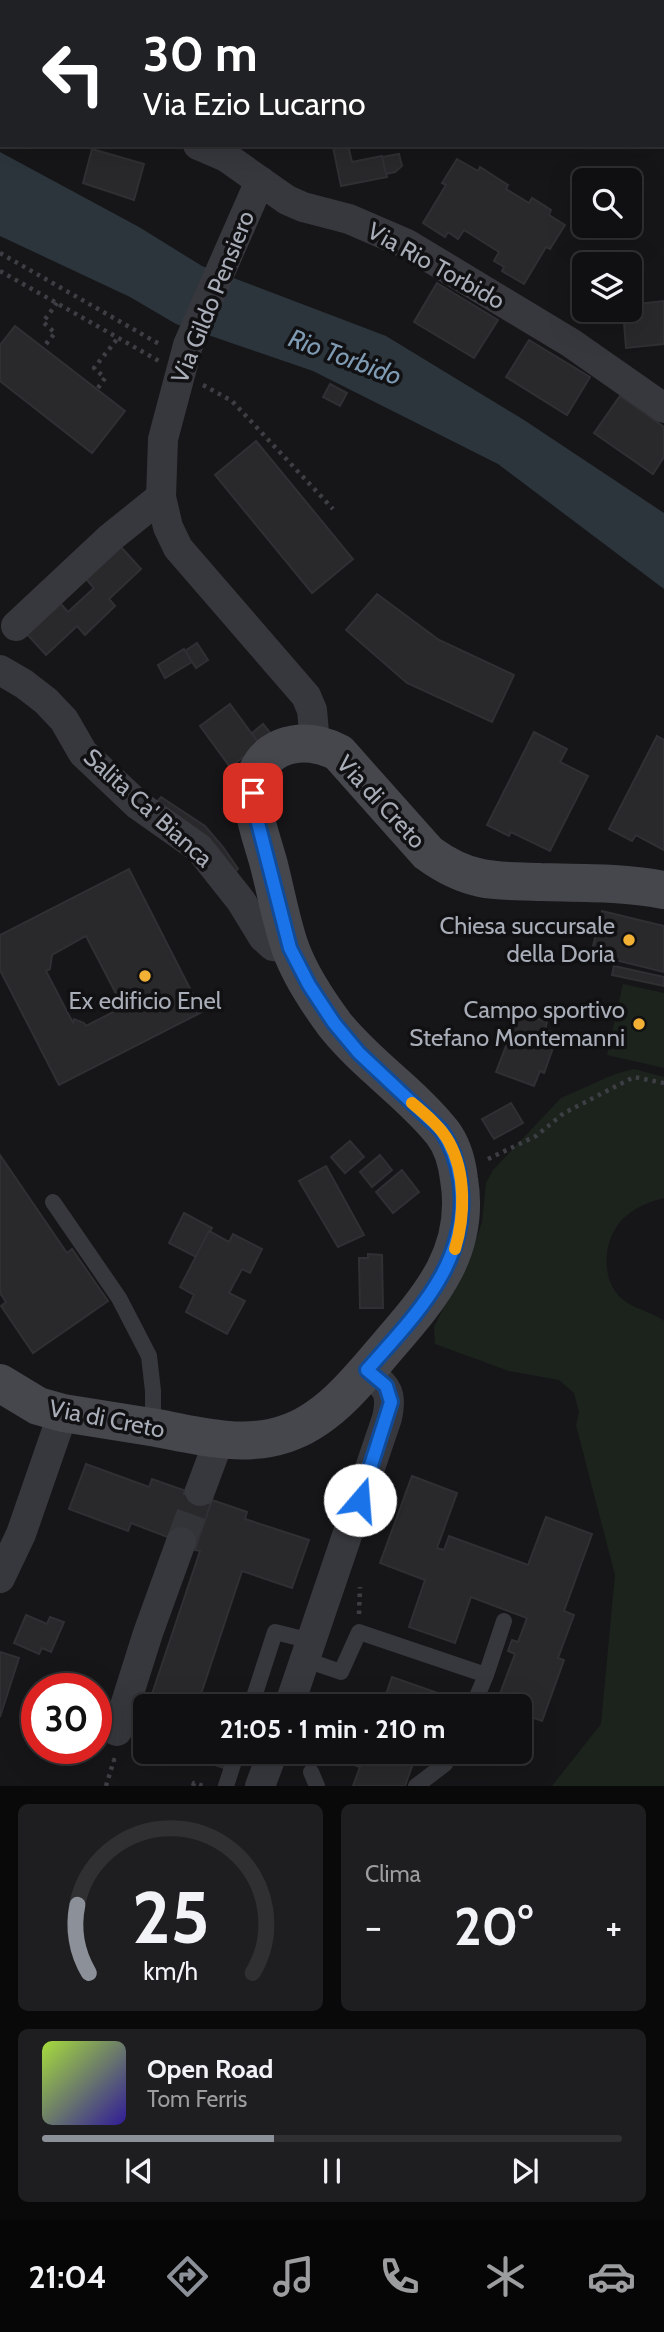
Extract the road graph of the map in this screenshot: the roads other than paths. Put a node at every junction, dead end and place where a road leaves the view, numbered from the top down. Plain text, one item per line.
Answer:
1 (203, 147) edge
2 (260, 181) junction
3 (664, 408) edge
4 (161, 497) junction
5 (16, 626) dead end
6 (0, 670) edge
7 (315, 743) junction
8 (664, 890) edge
9 (290, 948) junction
10 (53, 1202) dead end
11 (367, 1370) junction
12 (0, 1383) edge
13 (62, 1413) junction
14 (153, 1428) junction
15 (219, 1440) junction
16 (200, 1491) tunnel mouth
17 (181, 1542) tunnel mouth
18 (0, 1578) edge
19 (504, 1621) dead end
20 (309, 1651) junction
21 (486, 1675) junction
22 (255, 1694) edge
23 (293, 1694) edge
24 (478, 1694) edge
25 (117, 1731) dead end
26 (233, 1764) edge
27 (268, 1764) edge
28 (445, 1764) edge
29 (226, 1786) edge
30 (260, 1786) edge
31 (416, 1786) edge

1 - 2 street, Via Rio Torbido
2 - 3 street, Via Rio Torbido
2 - 4 street, Via Gildo Pensiero
4 - 5 street
4 - 7 street, Via Gildo Pensiero
6 - 9 street, Salita Ca' Bianca
7 - 8 main road, Via di Creto
7 - 9 main road, Via di Creto
9 - 11 main road, Via di Creto
10 - 14 lane
11 - 15 main road, Via di Creto
11 - 20 street
12 - 13 main road, Via di Creto
13 - 14 main road, Via di Creto
13 - 18 street
14 - 15 main road, Via di Creto
15 - 16 street
17 - 25 street
19 - 21 lane
20 - 21 lane
20 - 22 lane
20 - 23 street
21 - 24 lane
26 - 29 lane
27 - 30 street
28 - 31 lane

